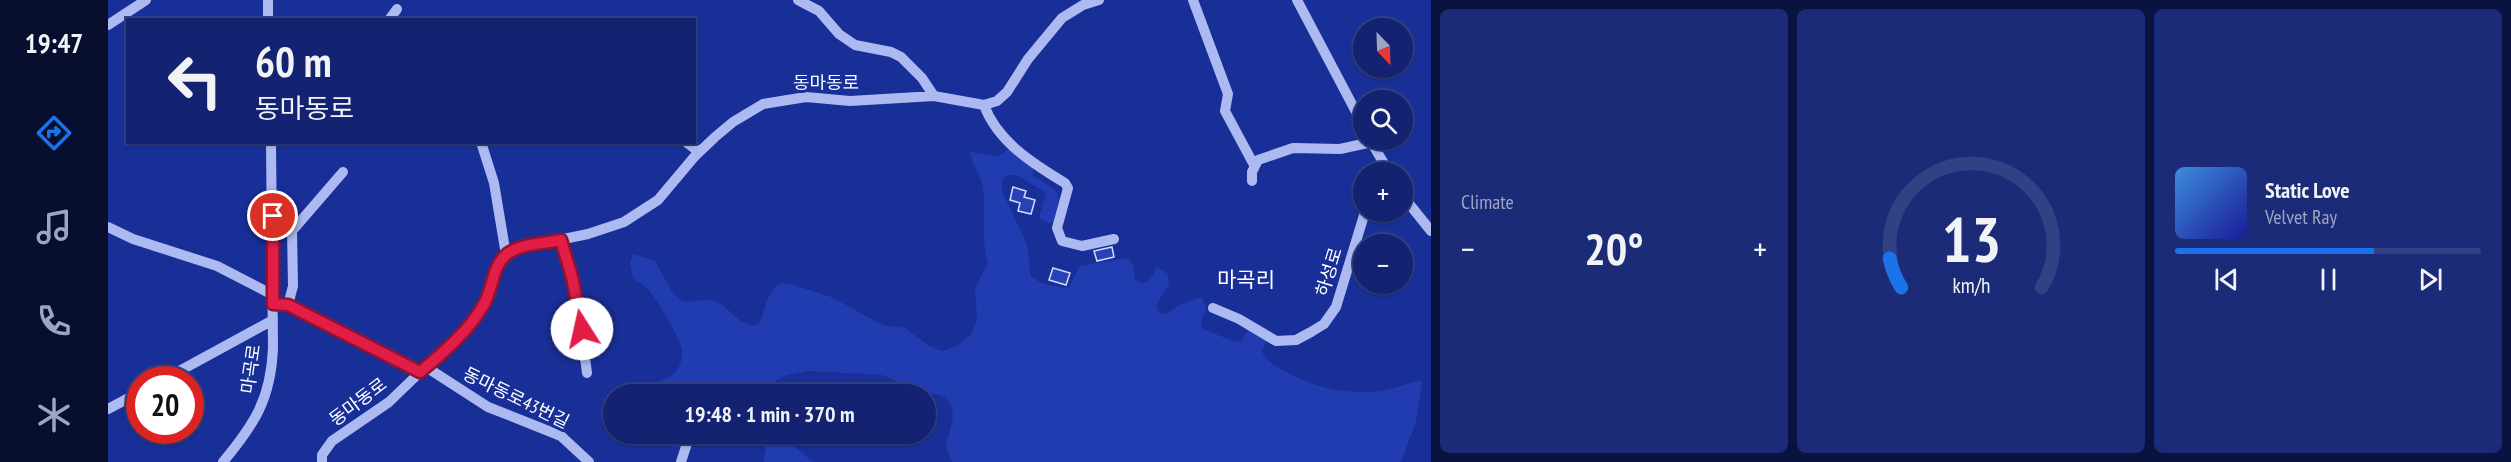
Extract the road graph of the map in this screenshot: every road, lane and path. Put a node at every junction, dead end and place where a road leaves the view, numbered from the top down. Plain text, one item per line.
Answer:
1 (146, 0) edge
2 (268, 0) edge
3 (798, 0) edge
4 (1099, 0) edge
5 (1193, 0) edge
6 (1298, 0) edge
7 (398, 9) dead end
8 (268, 18) edge
9 (391, 18) edge
10 (108, 26) edge
11 (934, 96) junction
12 (984, 105) junction
13 (1353, 106) edge
14 (271, 144) edge
15 (482, 144) edge
16 (689, 144) edge
17 (1353, 146) edge
18 (699, 152) junction
19 (1254, 165) junction
20 (343, 172) dead end
21 (1252, 181) dead end
22 (1413, 209) edge
23 (1362, 222) edge
24 (108, 227) edge
25 (1431, 231) edge
26 (1114, 239) dead end
27 (561, 240) junction
28 (506, 255) junction
29 (273, 299) junction
30 (288, 305) junction
31 (1213, 308) dead end
32 (273, 320) junction
33 (189, 366) edge
34 (423, 369) junction
35 (587, 373) dead end
36 (126, 399) edge
37 (108, 409) edge
38 (687, 444) edge
39 (223, 462) edge
40 (322, 462) edge
41 (589, 462) edge
42 (681, 462) edge

1 - 10 street
2 - 8 street
3 - 11 street
4 - 12 street
5 - 19 street
6 - 13 street
7 - 9 street
11 - 12 street, 동마동로
11 - 18 street, 동마동로
12 - 26 street
14 - 29 street, 마곡로
15 - 28 street
16 - 18 street
17 - 19 street
18 - 27 street, 동마동로
19 - 21 street
20 - 30 street
22 - 25 street
23 - 31 street, 하성로
24 - 29 street
27 - 28 street, 동마동로
27 - 35 street
28 - 34 street, 동마동로
29 - 30 street
29 - 32 street, 마곡로
30 - 34 street, 동마동로
32 - 33 street
32 - 39 street, 마곡로
34 - 40 street, 동마동로
34 - 41 street, 동마동로43번길
36 - 37 street
38 - 42 street

